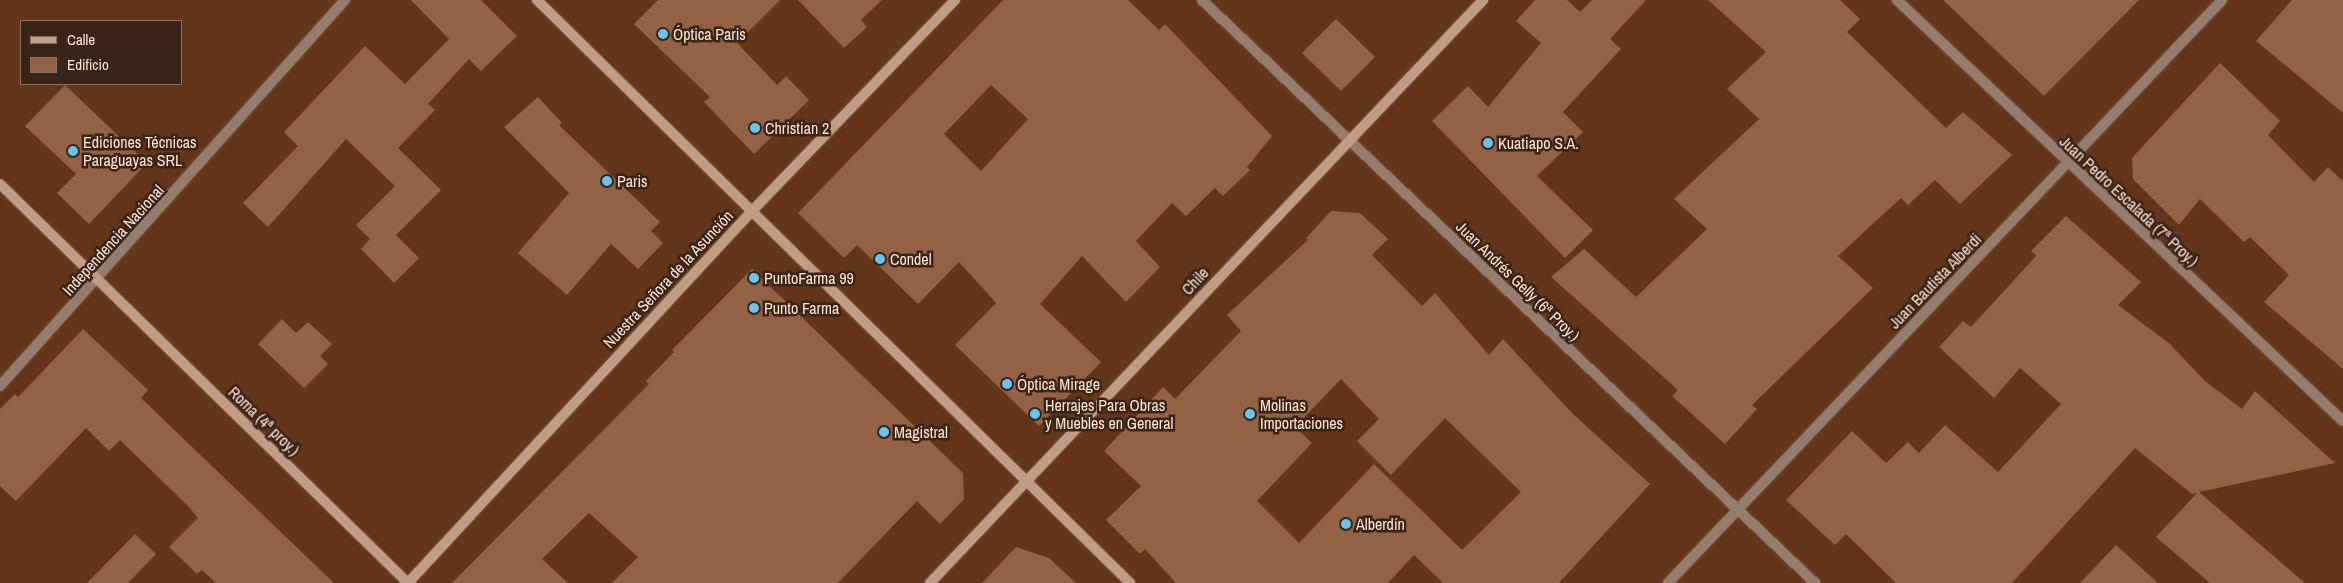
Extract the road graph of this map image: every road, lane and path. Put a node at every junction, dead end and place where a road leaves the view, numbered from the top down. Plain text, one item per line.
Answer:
1 (345, 0) edge
2 (538, 0) edge
3 (955, 0) edge
4 (1202, 0) edge
5 (1483, 0) edge
6 (1897, 0) edge
7 (2222, 0) edge
8 (1349, 141) junction
9 (2067, 164) junction
10 (0, 184) edge
11 (752, 211) junction
12 (98, 280) junction
13 (0, 386) edge
14 (2343, 421) edge
15 (1026, 482) junction
16 (1737, 510) junction
17 (408, 583) edge
18 (930, 583) edge
19 (1130, 583) edge
20 (1668, 583) edge
21 (1815, 583) edge

1 - 12 street, Independencia Nacional
2 - 11 street
3 - 11 street, Nuestra Señora de la Asunción
4 - 8 street, Juan Andrés Gelly (6ª Proy.)
5 - 8 street, Chile
6 - 9 street, Juan Pedro Escalada (7ª Proy.)
7 - 9 street, Juan Bautista Alberdi
8 - 15 street, Chile
8 - 16 street, Juan Andrés Gelly (6ª Proy.)
9 - 14 street, Juan Pedro Escalada (7ª Proy.)
9 - 16 street, Juan Bautista Alberdi
10 - 12 street, Roma (4ª proy.)
11 - 15 street
11 - 17 street, Nuestra Señora de la Asunción
12 - 13 street, Independencia Nacional
12 - 17 street, Roma (4ª proy.)
15 - 18 street, Chile
15 - 19 street
16 - 20 street, Juan Bautista Alberdi
16 - 21 street, Juan Andrés Gelly (6ª Proy.)

